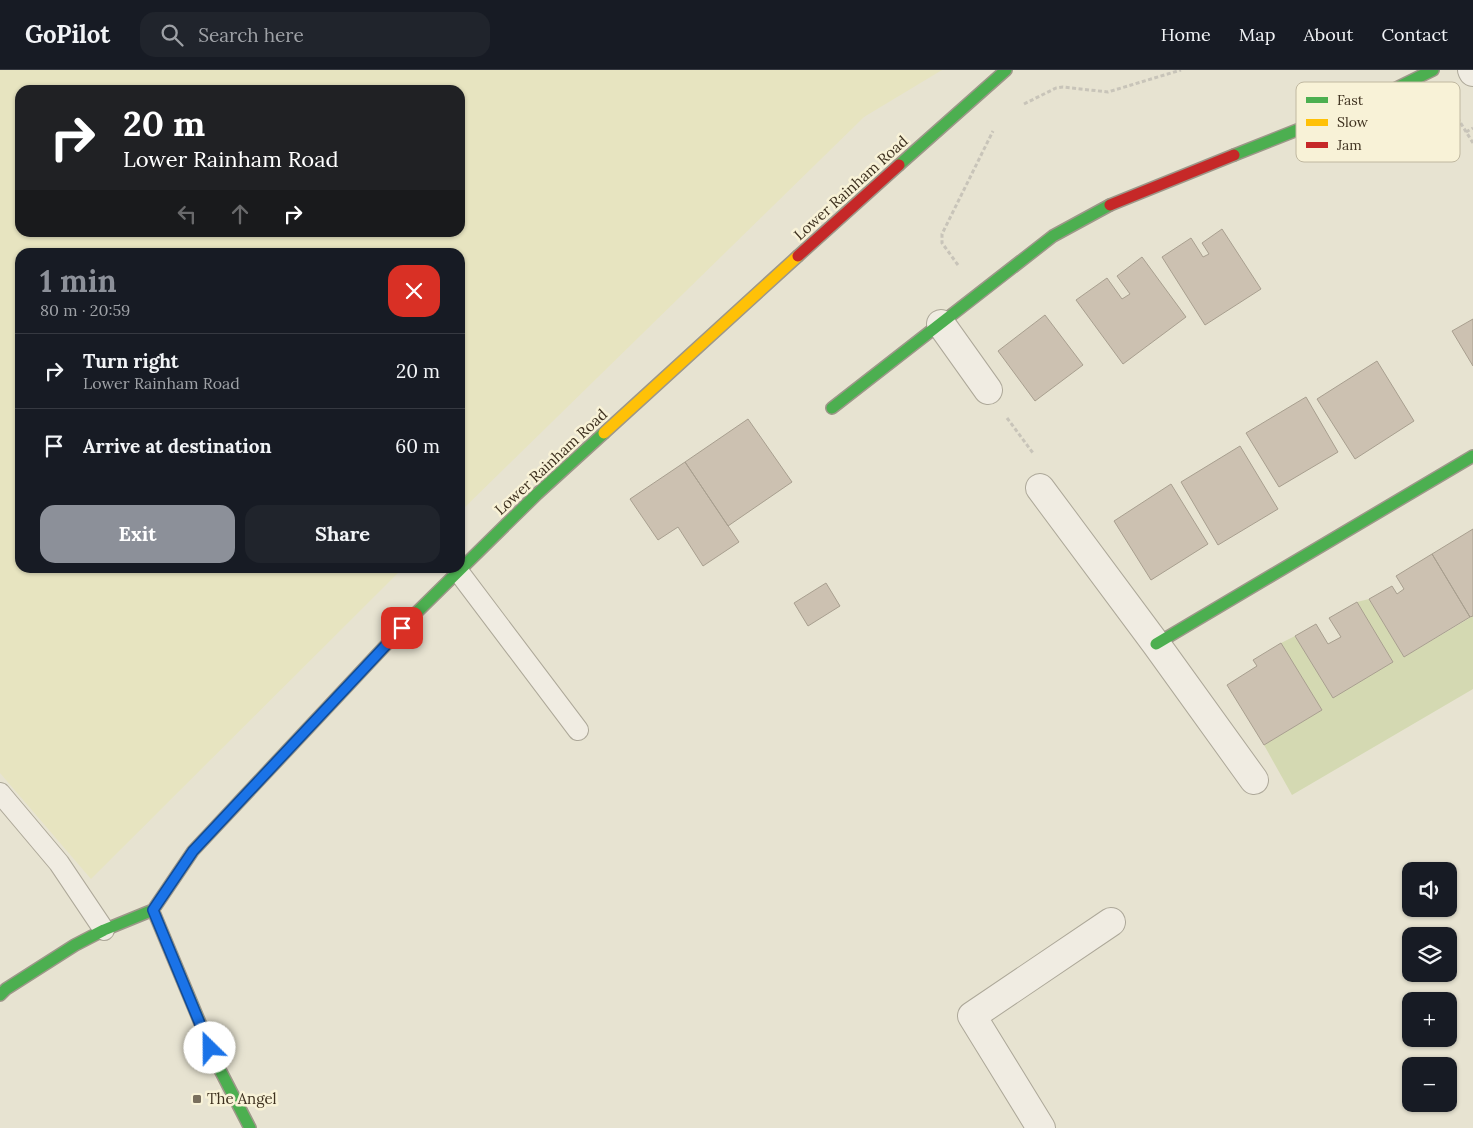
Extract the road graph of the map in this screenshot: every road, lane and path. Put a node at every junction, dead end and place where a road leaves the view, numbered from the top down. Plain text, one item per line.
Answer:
1 (1006, 70) edge
2 (1182, 70) edge
3 (1433, 70) edge
4 (1409, 82) edge
5 (1020, 106) dead end
6 (995, 128) dead end
7 (1473, 128) edge
8 (1296, 131) edge
9 (1466, 132) dead end
10 (980, 293) junction
11 (941, 324) junction
12 (988, 390) dead end
13 (832, 408) dead end
14 (1473, 456) edge
15 (1040, 488) dead end
16 (465, 564) edge
17 (456, 573) edge
18 (460, 573) edge
19 (1156, 644) junction
20 (578, 730) dead end
21 (1254, 780) dead end
22 (0, 793) edge
23 (153, 910) junction
24 (1111, 922) dead end
25 (104, 930) junction
26 (0, 995) edge
27 (250, 1128) edge
28 (1041, 1128) edge

1 - 16 street, Lower Rainham Road
2 - 5 path
3 - 4 street
6 - 10 path
7 - 9 path
8 - 10 street
10 - 11 street
11 - 12 street
11 - 13 street
14 - 19 street
15 - 19 street
17 - 23 street, Lower Rainham Road
18 - 20 lane
19 - 21 street
22 - 25 lane
23 - 25 street
23 - 27 street
24 - 28 street
25 - 26 street

